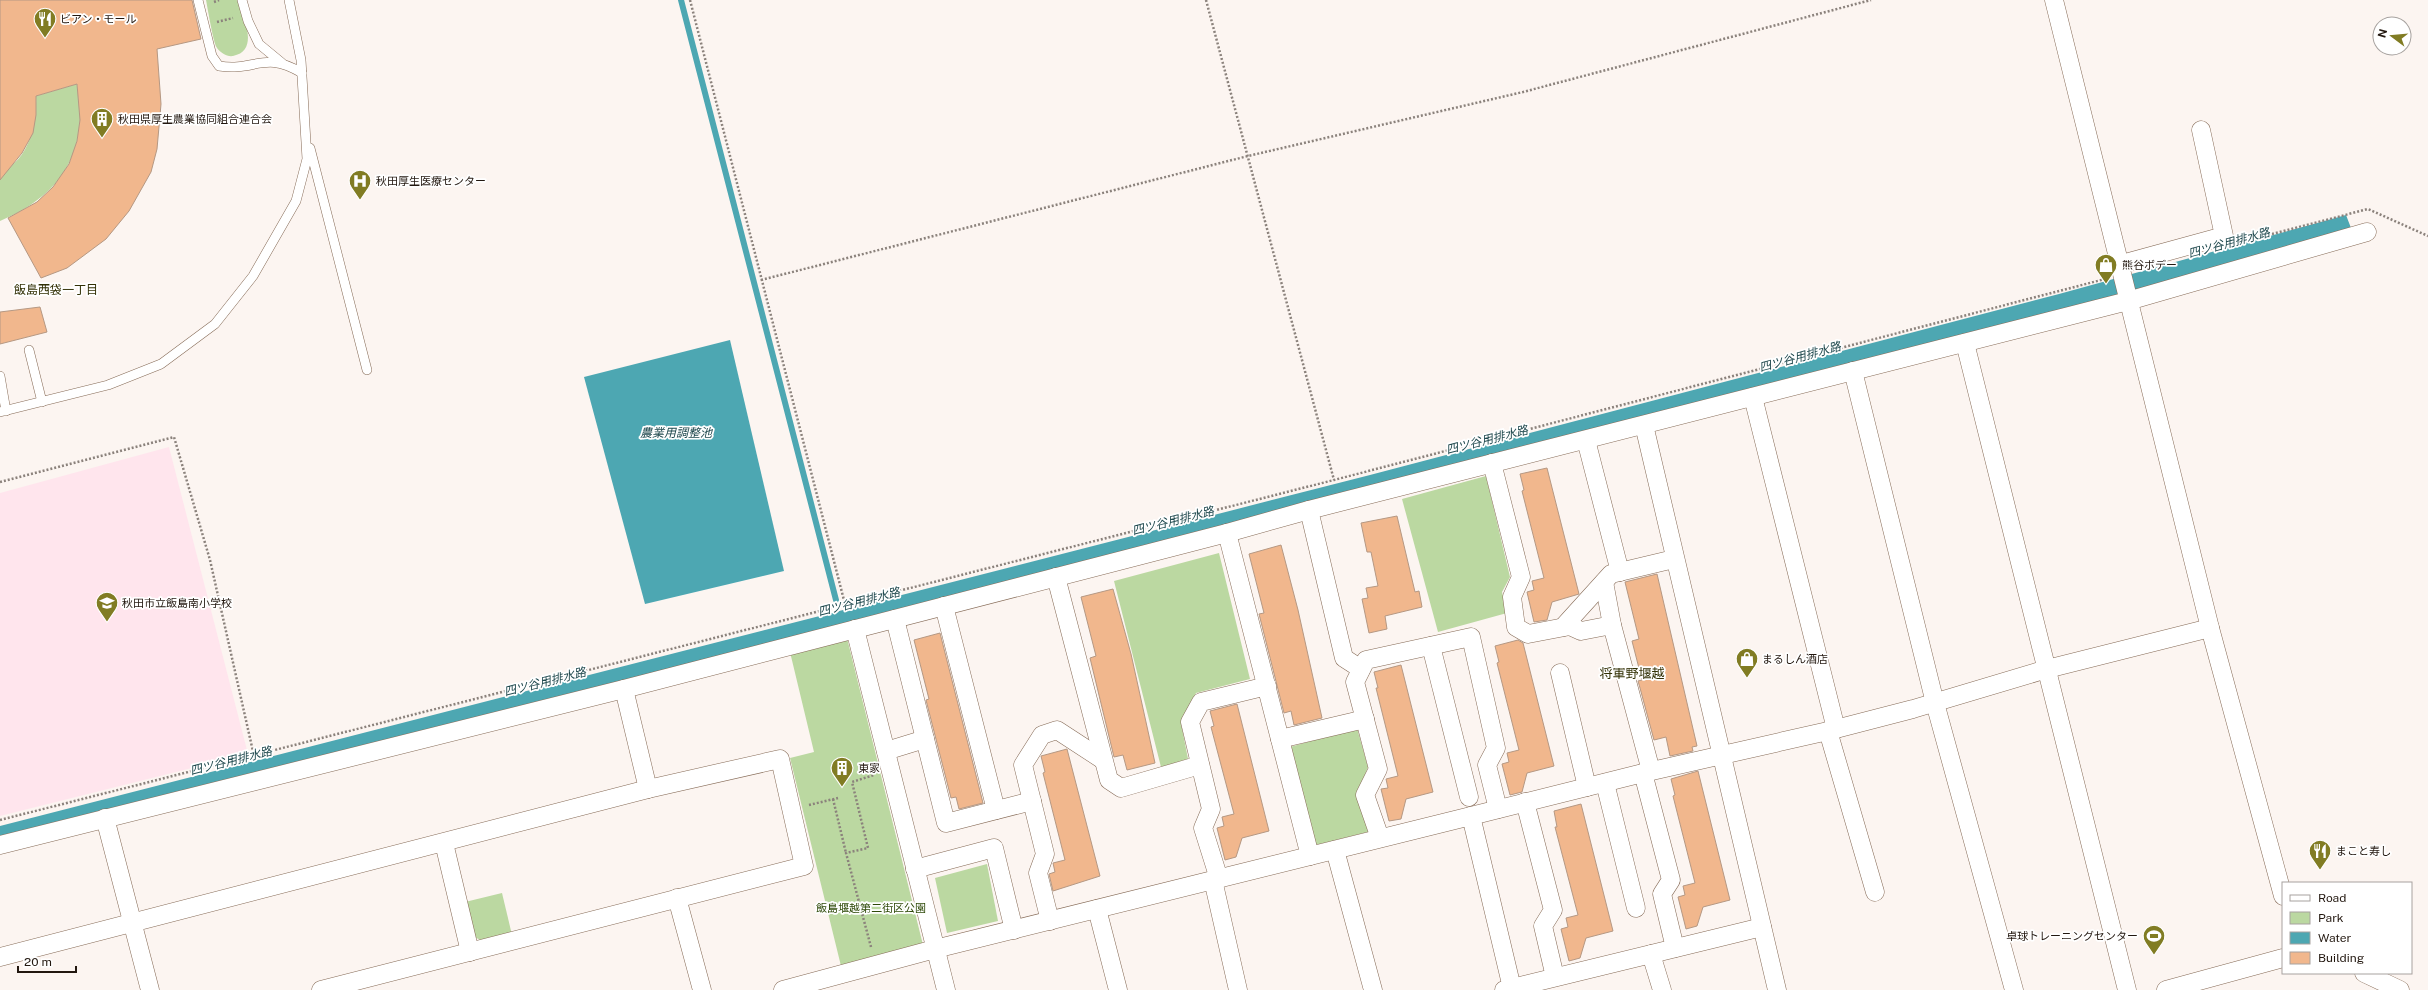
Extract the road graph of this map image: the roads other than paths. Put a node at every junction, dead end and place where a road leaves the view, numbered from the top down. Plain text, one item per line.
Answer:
1 (198, 0) edge
2 (242, 0) edge
3 (289, 0) edge
4 (2054, 0) edge
5 (282, 63) junction
6 (302, 73) junction
7 (305, 128) junction
8 (2201, 130) dead end
9 (2367, 232) dead end
10 (2120, 270) junction
11 (2128, 298) junction
12 (1965, 343) junction
13 (29, 350) dead end
14 (367, 370) dead end
15 (1853, 371) junction
16 (0, 376) edge
17 (1753, 397) junction
18 (42, 402) junction
19 (3, 411) edge
20 (1644, 425) junction
21 (1586, 440) junction
22 (1492, 463) junction
23 (1309, 510) junction
24 (1228, 533) junction
25 (1674, 559) junction
26 (1620, 572) junction
27 (1056, 577) junction
28 (1604, 582) junction
29 (944, 606) junction
30 (895, 619) junction
31 (1612, 625) junction
32 (1563, 628) junction
33 (2210, 628) junction
34 (855, 629) junction
35 (1431, 646) junction
36 (1361, 669) junction
37 (2047, 670) junction
38 (1560, 673) dead end
39 (1267, 686) junction
40 (624, 689) junction
41 (1935, 703) junction
42 (1365, 719) junction
43 (1832, 730) junction
44 (925, 739) junction
45 (1280, 739) junction
46 (886, 751) junction
47 (1723, 756) junction
48 (1103, 760) junction
49 (1200, 764) junction
50 (1647, 772) junction
51 (1605, 783) junction
52 (1587, 787) junction
53 (648, 790) junction
54 (1469, 797) dead end
55 (1032, 801) junction
56 (1525, 802) junction
57 (1498, 809) junction
58 (996, 810) junction
59 (1471, 816) junction
60 (104, 818) junction
61 (1380, 838) junction
62 (444, 843) junction
63 (0, 845) edge
64 (1335, 850) junction
65 (1310, 856) junction
66 (915, 869) junction
67 (1216, 879) junction
68 (1875, 892) dead end
69 (2282, 892) edge
70 (677, 898) junction
71 (1636, 908) dead end
72 (1097, 909) junction
73 (1050, 921) junction
74 (134, 924) junction
75 (1762, 927) junction
76 (1014, 930) junction
77 (1675, 948) junction
78 (935, 949) junction
79 (470, 952) junction
80 (1651, 954) junction
81 (0, 957) edge
82 (2282, 958) edge
83 (2366, 974) edge
84 (1546, 983) edge
85 (2222, 983) edge
86 (828, 984) edge
87 (1508, 989) edge
88 (150, 990) edge
89 (321, 990) edge
90 (702, 990) edge
91 (783, 990) edge
92 (946, 990) edge
93 (1118, 990) edge
94 (1238, 990) edge
95 (1373, 990) edge
96 (1662, 990) edge
97 (1778, 990) edge
98 (2014, 990) edge
99 (2128, 990) edge
100 (2166, 990) edge
101 (2400, 990) edge

1 - 5 lane
2 - 5 lane
3 - 6 lane
4 - 10 street
5 - 6 lane
6 - 7 lane
7 - 14 lane
7 - 18 lane
8 - 10 street
9 - 11 street
10 - 11 street
11 - 12 street
11 - 33 street
12 - 15 street
12 - 37 street
13 - 18 lane
15 - 17 street
15 - 41 street
16 - 19 lane
17 - 20 street
17 - 43 street
18 - 19 lane
20 - 21 street
20 - 25 street
21 - 22 street
21 - 26 street
22 - 23 street
22 - 32 street
23 - 24 street
23 - 36 street
24 - 27 street
24 - 39 street
25 - 26 street
25 - 47 street
26 - 28 street
27 - 29 street
27 - 48 street
28 - 31 street
28 - 32 street
29 - 30 street
29 - 58 street
30 - 34 street
30 - 44 street
31 - 32 street
31 - 50 street
33 - 37 street
33 - 69 street
34 - 40 street
34 - 46 street
35 - 36 street
35 - 54 street
35 - 57 street
36 - 42 street
37 - 41 street
37 - 99 street
38 - 52 street
39 - 45 street
39 - 49 street
40 - 53 street
40 - 60 street
41 - 43 street
41 - 98 street
42 - 45 street
42 - 61 street
43 - 47 street
43 - 68 street
44 - 46 street
44 - 58 street
45 - 65 street
46 - 66 street
47 - 50 street
47 - 75 street
48 - 49 street
48 - 55 street
49 - 67 street
50 - 51 street
50 - 77 street
51 - 52 street
51 - 71 street
52 - 56 street
53 - 62 street
53 - 70 street
55 - 58 street
55 - 73 street
56 - 57 street
56 - 84 street
57 - 59 street
59 - 61 street
59 - 87 street
60 - 63 street
60 - 74 street
61 - 64 street
62 - 74 street
62 - 79 street
64 - 65 street
64 - 95 street
65 - 67 street
66 - 76 street
66 - 78 street
67 - 72 street
67 - 94 street
70 - 79 street
70 - 90 street
72 - 73 street
72 - 93 street
73 - 76 street
74 - 81 street
74 - 88 street
75 - 77 street
75 - 97 street
76 - 78 street
77 - 80 street
78 - 86 street
78 - 92 street
79 - 89 street
80 - 84 street
80 - 96 street
82 - 85 street
83 - 101 street
84 - 87 street
85 - 100 street
86 - 91 street

